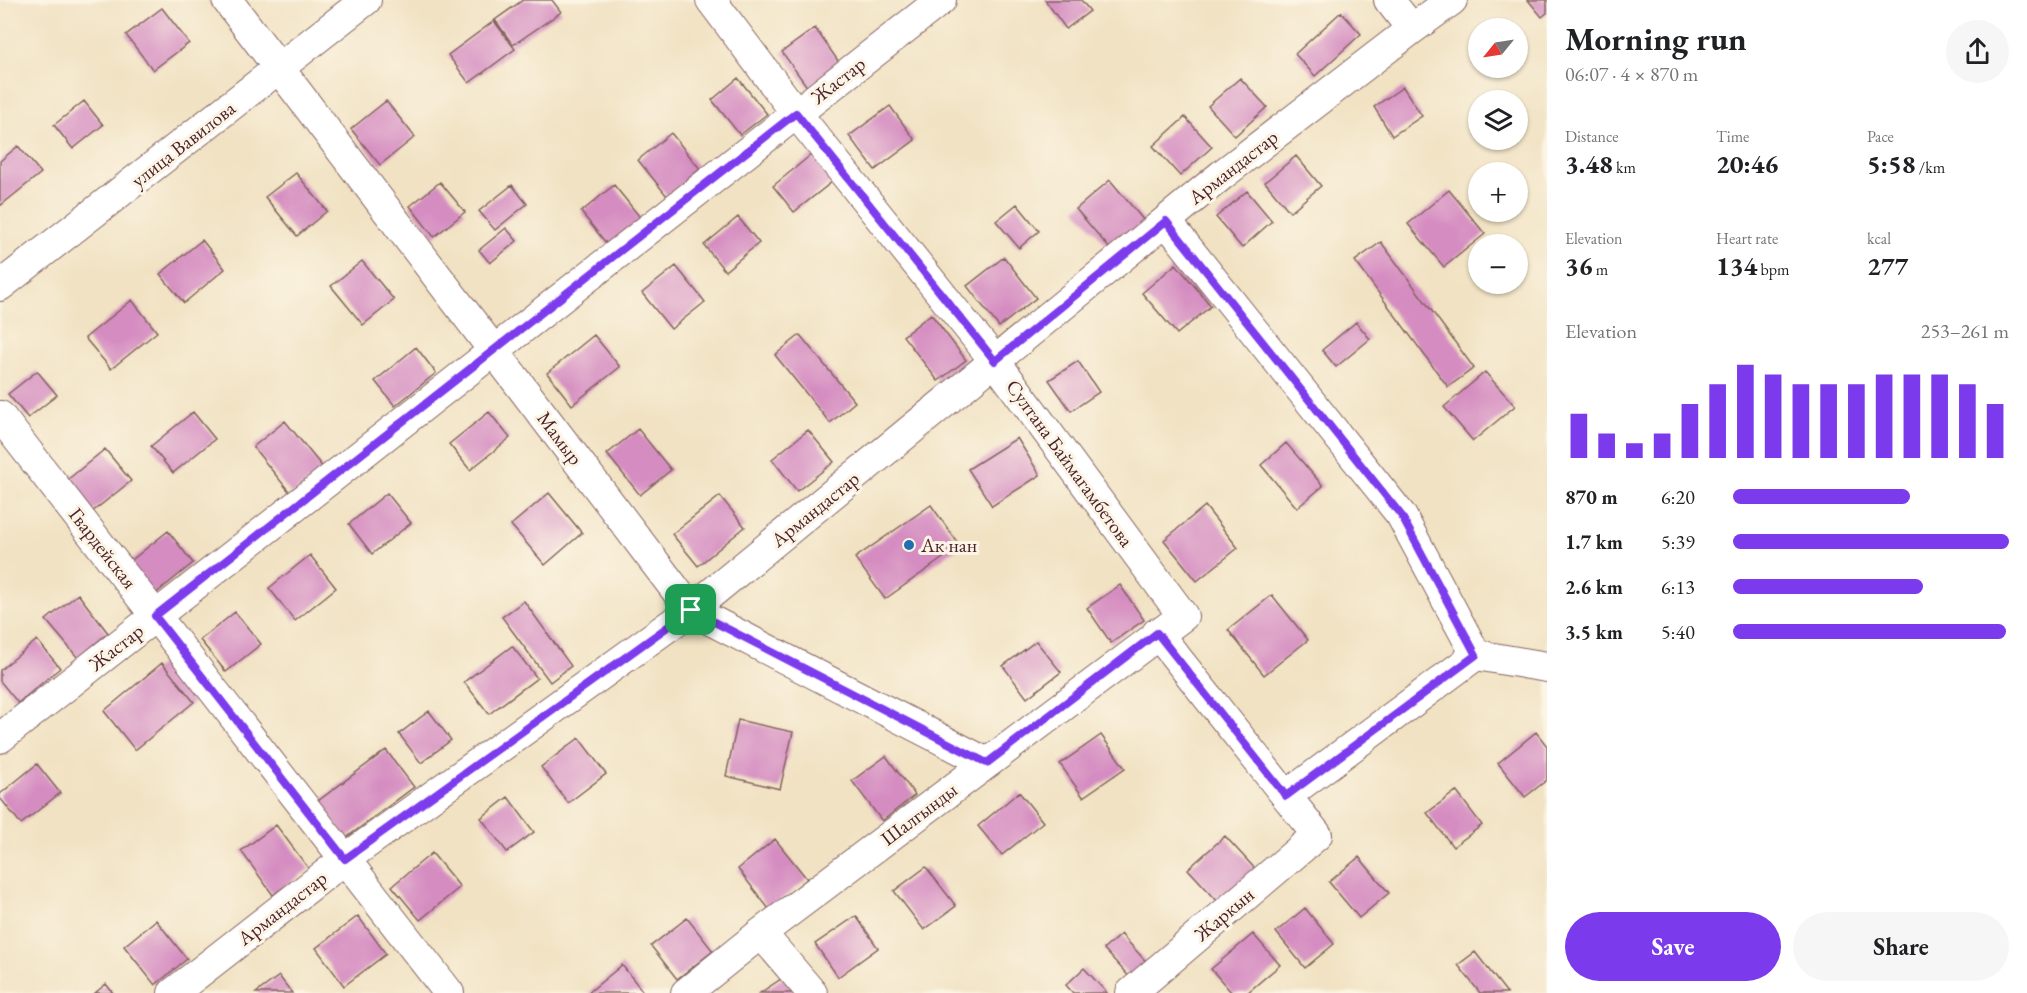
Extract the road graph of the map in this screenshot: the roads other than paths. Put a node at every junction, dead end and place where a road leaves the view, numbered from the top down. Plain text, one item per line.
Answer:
1 (227, 0) edge
2 (366, 0) edge
3 (711, 0) edge
4 (941, 0) edge
5 (1389, 0) edge
6 (1452, 0) edge
7 (1412, 29) junction
8 (280, 68) junction
9 (796, 113) junction
10 (1166, 221) junction
11 (0, 286) edge
12 (494, 350) junction
13 (995, 361) junction
14 (0, 416) edge
15 (691, 610) junction
16 (155, 616) junction
17 (1183, 616) joint
18 (1157, 633) junction
19 (1476, 655) junction
20 (1547, 667) edge
21 (0, 738) edge
22 (987, 763) junction
23 (1286, 796) junction
24 (345, 859) junction
25 (761, 933) junction
26 (173, 993) edge
27 (448, 993) edge
28 (686, 993) edge
29 (812, 993) edge
30 (1131, 993) edge

1 - 8 street, Мамыр
2 - 8 street, улица Вавилова
3 - 9 street, Султана Баймагамбетова
4 - 9 street, Жастар
5 - 7 street
6 - 7 street, Армандастар
7 - 10 street, Армандастар
8 - 11 street, улица Вавилова
8 - 12 street, Мамыр
9 - 12 street, Жастар
9 - 13 street, Султана Баймагамбетова
10 - 13 street, Армандастар
10 - 19 street
12 - 15 street, Мамыр
12 - 16 street, Жастар
13 - 15 street, Армандастар
13 - 17 street, Султана Баймагамбетова
14 - 16 street, Гвардейская
15 - 22 street, Мамыр
15 - 24 street, Армандастар
16 - 21 street, Жастар
16 - 24 street, Гвардейская
17 - 18 street, Шалгынды
18 - 22 street, Шалгынды
18 - 23 street
19 - 20 street
19 - 23 street
22 - 25 street, Шалгынды
23 - 30 street, Жаркын
24 - 26 street, Армандастар
24 - 27 street, Гвардейская
25 - 28 street, Шалгынды
25 - 29 street

